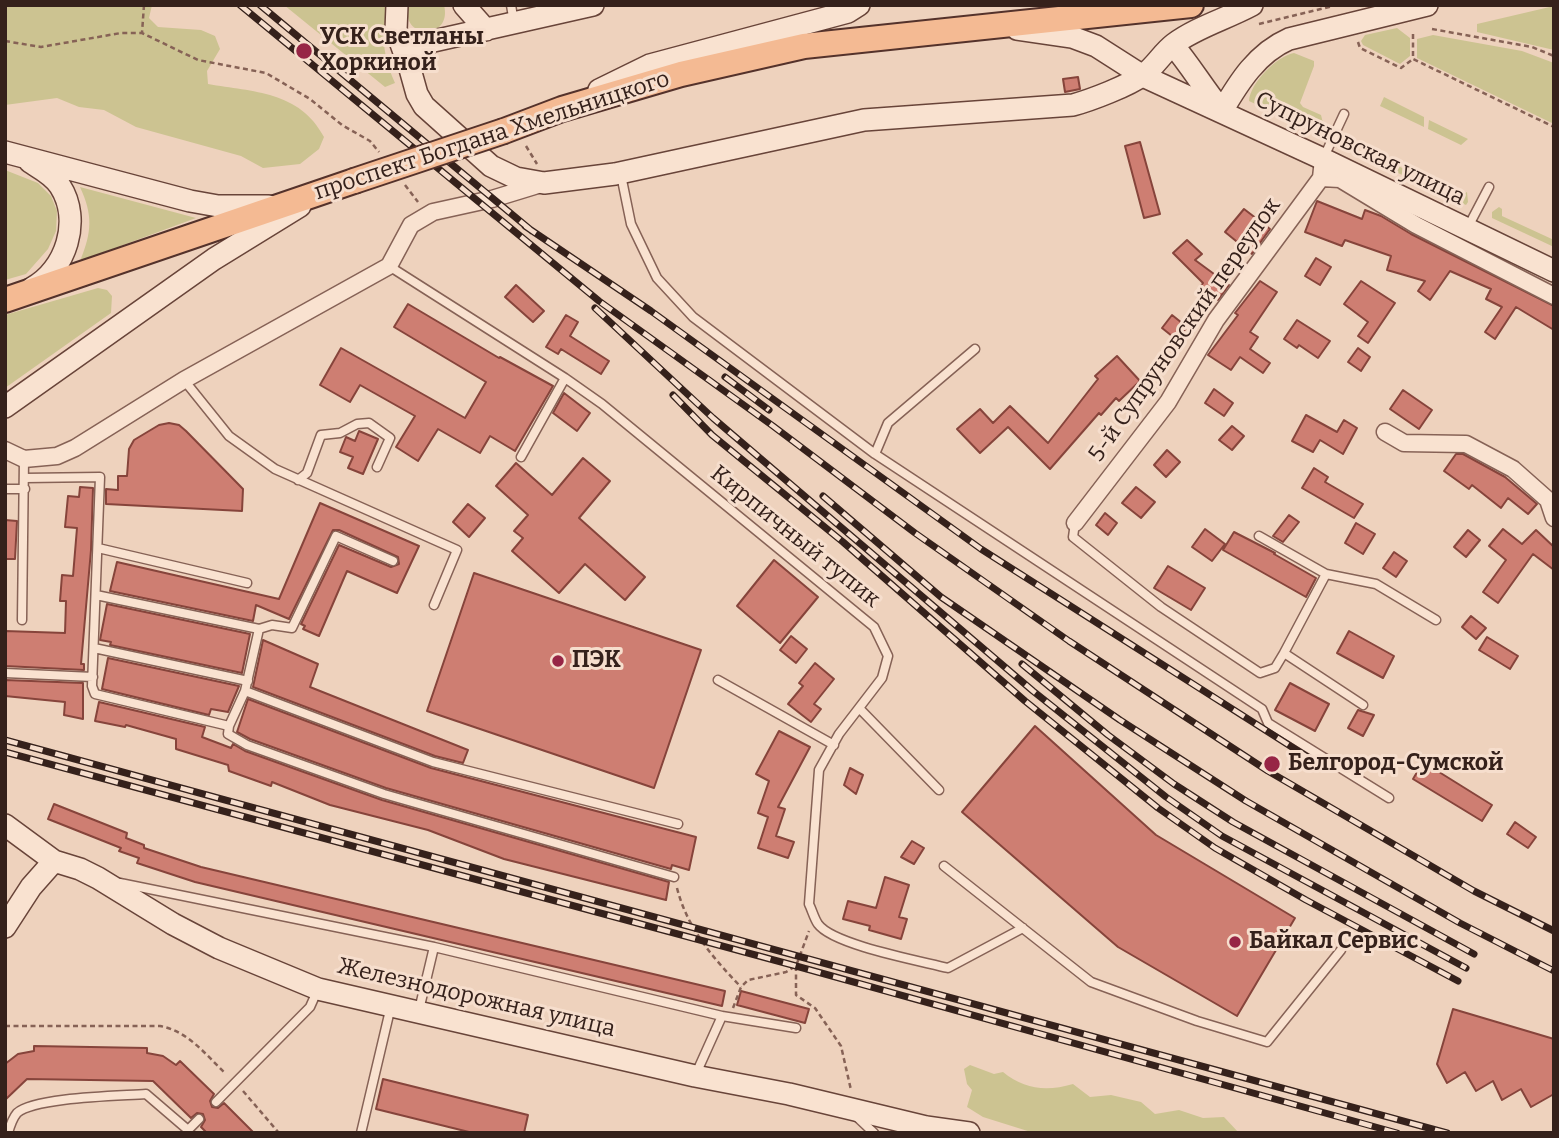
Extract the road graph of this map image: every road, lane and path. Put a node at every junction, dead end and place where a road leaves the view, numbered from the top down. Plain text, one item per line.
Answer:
1 (144, 5) edge
2 (397, 5) edge
3 (464, 5) edge
4 (593, 5) edge
5 (859, 5) edge
6 (1072, 5) edge
7 (1191, 5) edge
8 (1427, 5) edge
9 (1333, 6) edge
10 (513, 15) edge
11 (1253, 15) edge
12 (1103, 16) junction
13 (995, 25) junction
14 (1432, 29) dead end
15 (486, 30) junction
16 (142, 33) junction
17 (1413, 34) dead end
18 (1356, 39) dead end
19 (5, 41) edge
20 (1173, 45) junction
21 (1096, 46) junction
22 (1554, 56) edge
23 (1413, 59) junction
24 (410, 69) junction
25 (1143, 76) junction
26 (1103, 93) junction
27 (562, 109) junction
28 (1222, 111) junction
29 (1344, 114) dead end
30 (1554, 127) edge
31 (525, 145) dead end
32 (5, 152) edge
33 (378, 152) dead end
34 (1322, 168) junction
35 (620, 172) junction
36 (546, 174) junction
37 (403, 183) dead end
38 (1489, 187) dead end
39 (323, 192) junction
40 (278, 205) junction
41 (433, 212) junction
42 (1467, 230) junction
43 (389, 266) junction
44 (1554, 271) edge
45 (1554, 296) edge
46 (10, 299) edge
47 (975, 349) dead end
48 (565, 378) junction
49 (184, 380) junction
50 (5, 407) edge
51 (1384, 432) dead end
52 (5, 450) edge
53 (875, 454) junction
54 (521, 457) dead end
55 (24, 459) junction
56 (377, 467) dead end
57 (25, 478) junction
58 (298, 480) junction
59 (5, 489) edge
60 (25, 489) junction
61 (1554, 518) edge
62 (1075, 523) joint
63 (1259, 536) dead end
64 (98, 548) junction
65 (393, 561) dead end
66 (1326, 575) junction
67 (247, 583) dead end
68 (96, 595) junction
69 (434, 605) dead end
70 (22, 620) dead end
71 (1436, 620) dead end
72 (259, 629) junction
73 (94, 648) junction
74 (1284, 653) junction
75 (5, 673) edge
76 (93, 677) junction
77 (718, 680) dead end
78 (248, 681) junction
79 (246, 691) junction
80 (1363, 705) dead end
81 (859, 708) junction
82 (229, 726) junction
83 (834, 745) junction
84 (939, 790) dead end
85 (1389, 798) dead end
86 (5, 824) edge
87 (678, 824) dead end
88 (54, 861) junction
89 (944, 866) dead end
90 (674, 877) joint
91 (98, 878) junction
92 (809, 904) junction
93 (7, 920) edge
94 (1023, 928) junction
95 (434, 947) junction
96 (1341, 950) dead end
97 (796, 966) junction
98 (741, 987) junction
99 (318, 989) junction
100 (391, 1005) junction
101 (419, 1012) junction
102 (722, 1016) junction
103 (5, 1026) edge
104 (796, 1028) dead end
105 (695, 1076) junction
106 (235, 1082) junction
107 (216, 1102) dead end
108 (848, 1108) junction
109 (199, 1119) dead end
110 (928, 1130) edge
111 (188, 1131) edge
112 (364, 1132) edge
113 (8, 1133) edge
114 (279, 1133) edge
115 (874, 1133) edge
116 (969, 1133) edge

1 - 16 path
2 - 24 street
3 - 15 street
4 - 10 street
5 - 27 street
6 - 12 street
7 - 12 main road, проспект Богдана Хмельницкого
8 - 28 street
9 - 11 path
10 - 15 street
11 - 20 street
12 - 13 main road, проспект Богдана Хмельницкого
13 - 21 street, Супруновская улица
13 - 27 main road, проспект Богдана Хмельницкого
14 - 22 path
15 - 24 street
16 - 19 path
16 - 33 path
17 - 23 path
18 - 23 path
20 - 25 street
20 - 28 street
21 - 25 street, Супруновская улица
21 - 26 street
23 - 30 path
24 - 36 street
25 - 26 street
25 - 28 street, Супруновская улица
26 - 35 street
27 - 39 main road, проспект Богдана Хмельницкого, bridge
28 - 34 street, Супруновская улица
29 - 34 lane
31 - 36 path
32 - 40 street
32 - 46 street
34 - 42 street, Супруновская улица
34 - 45 street
34 - 62 street, 5-й Супруновский переулок
35 - 36 street
35 - 53 lane
36 - 41 street
37 - 41 path
38 - 42 lane
39 - 40 main road, проспект Богдана Хмельницкого
39 - 50 street
40 - 46 main road, проспект Богдана Хмельницкого
41 - 43 street
42 - 44 street, Супруновская улица
43 - 48 lane, Кирпичный тупик
43 - 49 street
47 - 53 lane
48 - 54 lane
48 - 81 lane, Кирпичный тупик
49 - 55 street
49 - 58 lane
51 - 61 street
52 - 55 street
53 - 85 lane
55 - 57 lane
56 - 58 lane
57 - 60 lane
57 - 64 lane
58 - 69 lane
59 - 60 lane
60 - 70 lane
62 - 74 lane
63 - 66 lane
64 - 67 lane
64 - 68 lane
65 - 72 lane
66 - 71 lane
66 - 74 lane
68 - 72 lane
68 - 73 lane
72 - 78 lane
73 - 76 lane
73 - 78 lane
74 - 80 lane
75 - 76 lane
76 - 82 lane
77 - 83 lane
78 - 79 lane
79 - 82 lane
79 - 87 lane
81 - 83 lane, Кирпичный тупик
81 - 84 lane
82 - 90 lane
83 - 92 lane, Кирпичный тупик
86 - 88 street, Железнодорожная улица
88 - 91 street, Железнодорожная улица
88 - 93 street
89 - 94 lane
90 - 98 path
91 - 95 lane
91 - 99 street, Железнодорожная улица
92 - 94 lane
92 - 97 path
94 - 96 lane
95 - 101 lane
95 - 102 lane
97 - 98 path
97 - 108 path
98 - 102 path
99 - 100 street, Железнодорожная улица
99 - 106 lane
100 - 101 street, Железнодорожная улица
100 - 112 lane
101 - 105 street, Железнодорожная улица
102 - 104 lane
102 - 105 lane
103 - 106 path
105 - 108 street, Железнодорожная улица
106 - 107 lane
106 - 114 path
108 - 110 street, Железнодорожная улица
108 - 115 lane
109 - 111 lane
110 - 116 street, Железнодорожная улица
111 - 113 lane

